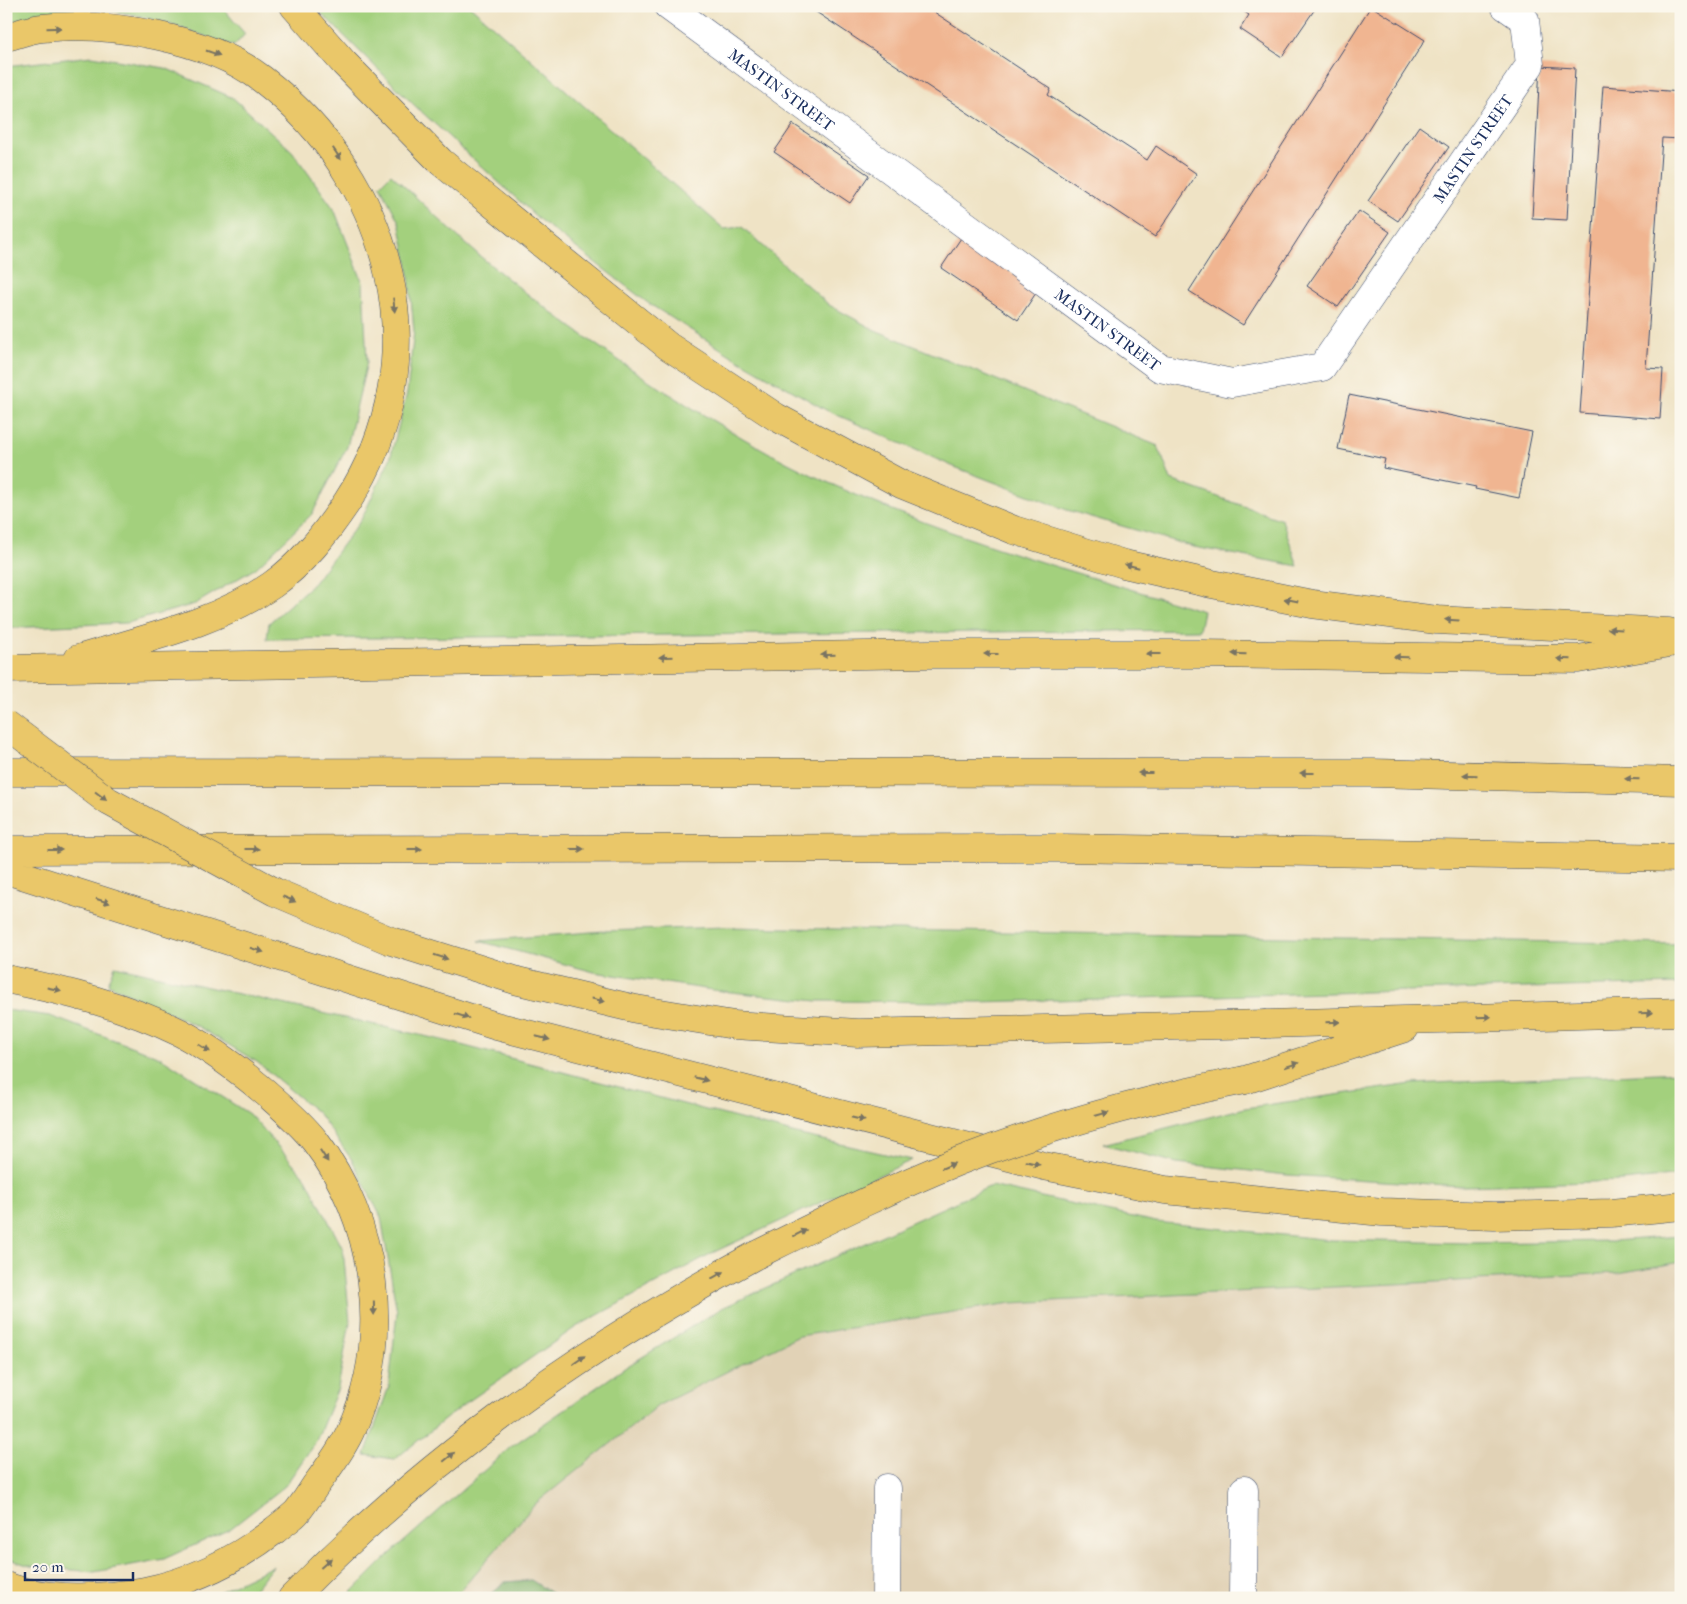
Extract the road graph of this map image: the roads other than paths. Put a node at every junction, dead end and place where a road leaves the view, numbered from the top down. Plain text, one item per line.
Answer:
1 (294, 6) edge
2 (668, 6) edge
3 (1505, 6) edge
4 (6, 37) edge
5 (1681, 633) edge
6 (1681, 641) edge
7 (6, 669) edge
8 (46, 669) junction
9 (6, 724) edge
10 (6, 772) edge
11 (1681, 781) edge
12 (6, 850) edge
13 (1681, 858) edge
14 (6, 870) edge
15 (6, 979) edge
16 (1681, 1012) edge
17 (1435, 1018) junction
18 (1681, 1206) edge
19 (887, 1488) dead end
20 (1244, 1490) dead end
21 (6, 1586) edge
22 (292, 1598) edge
23 (886, 1598) edge
24 (1243, 1598) edge

5 -> 1 highway
2 - 3 street, MASTIN STREET
4 -> 8 highway
6 -> 8 highway
7 - 8 highway
9 -> 17 highway, bridge
11 -> 10 highway
12 -> 13 highway
14 -> 18 highway
15 -> 21 highway
17 -> 16 highway
22 -> 17 highway, bridge
19 - 23 street
20 - 24 street

